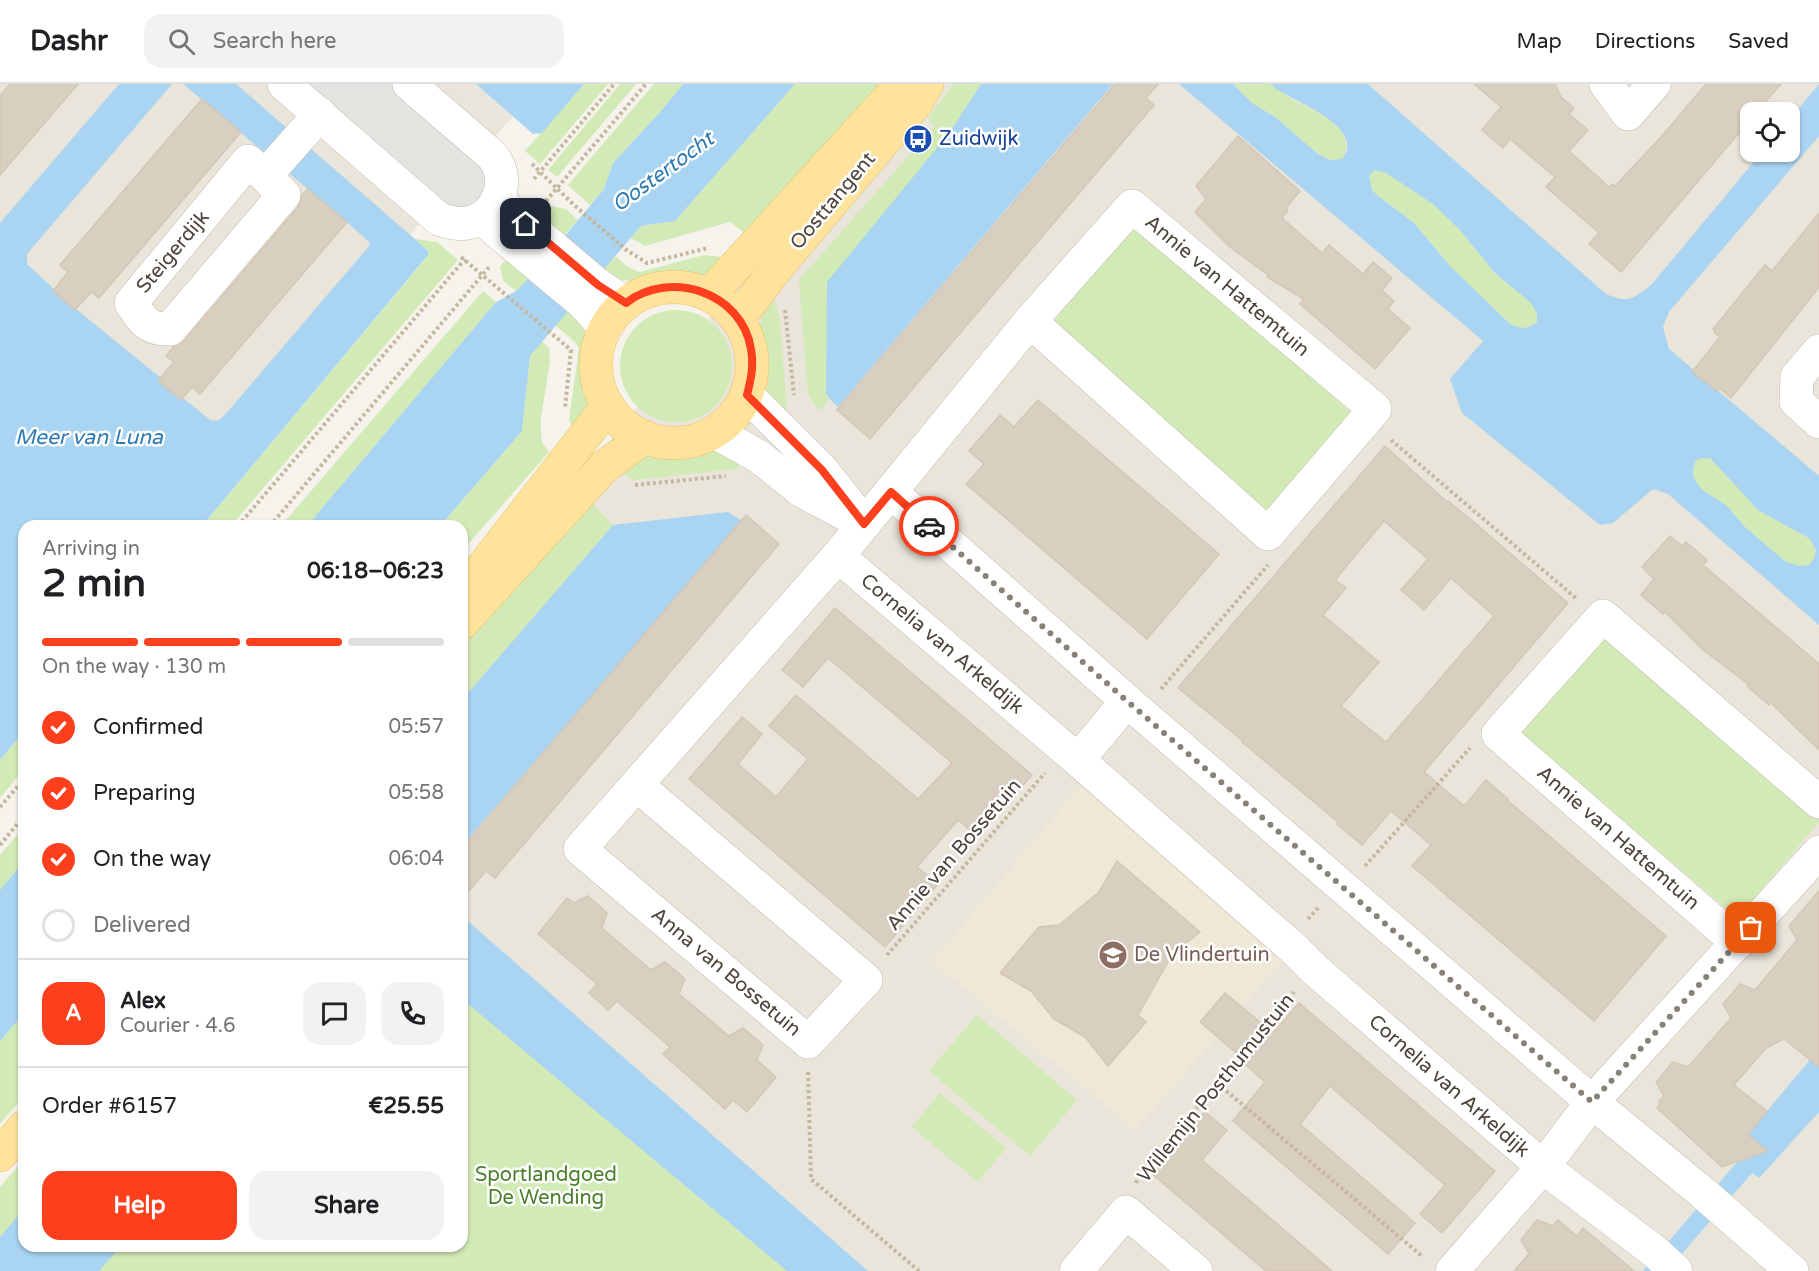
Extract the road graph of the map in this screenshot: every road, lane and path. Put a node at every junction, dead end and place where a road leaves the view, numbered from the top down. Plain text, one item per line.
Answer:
1 (284, 84) edge
2 (409, 84) edge
3 (614, 84) edge
4 (646, 84) edge
5 (902, 84) edge
6 (927, 84) edge
7 (1606, 84) edge
8 (1654, 84) edge
9 (320, 114) junction
10 (265, 176) junction
11 (557, 189) junction
12 (503, 219) junction
13 (709, 248) dead end
14 (483, 274) junction
15 (709, 295) junction
16 (784, 303) dead end
17 (616, 316) junction
18 (738, 319) junction
19 (1030, 321) junction
20 (1819, 351) edge
21 (747, 395) junction
22 (795, 401) dead end
23 (608, 406) junction
24 (564, 418) dead end
25 (1366, 419) junction
26 (1819, 422) edge
27 (715, 432) junction
28 (645, 437) junction
29 (730, 476) dead end
30 (626, 486) dead end
31 (891, 492) junction
32 (243, 520) edge
33 (275, 520) edge
34 (864, 524) junction
35 (1268, 534) junction
36 (838, 556) junction
37 (468, 588) edge
38 (468, 616) edge
39 (1601, 619) junction
40 (1134, 707) junction
41 (1498, 734) junction
42 (1072, 755) junction
43 (637, 785) junction
44 (18, 786) edge
45 (1819, 802) edge
46 (0, 807) edge
47 (18, 823) edge
48 (0, 845) edge
49 (1819, 852) edge
50 (1342, 886) junction
51 (1287, 943) junction
52 (1738, 943) junction
53 (1314, 969) junction
54 (866, 980) junction
55 (808, 1042) junction
56 (1217, 1083) junction
57 (1592, 1102) junction
58 (18, 1134) edge
59 (0, 1155) edge
60 (1543, 1167) junction
61 (1126, 1212) junction
62 (1668, 1264) edge
63 (1442, 1267) edge
64 (919, 1271) edge
65 (1076, 1271) edge
66 (1196, 1271) edge
67 (1792, 1271) edge

1 - 9 street
2 - 12 street
3 - 12 path
4 - 11 path
5 - 15 main road, Oosttangent
6 - 18 main road, Oosttangent
7 - 8 street
9 - 10 street
9 - 12 street
10 - 10 street, Steigerdijk
11 - 12 path
11 - 13 path
12 - 14 path
12 - 17 street
12 - 32 path
14 - 24 path
14 - 33 path
15 - 17 main road
15 - 18 main road
16 - 22 path
17 - 23 main road
18 - 21 main road
19 - 25 street, Annie van Hattemtuin
19 - 31 street, Annie van Hattemtuin
19 - 35 street
20 - 26 street
21 - 27 main road
21 - 34 street
23 - 28 main road
23 - 37 main road
25 - 35 street
25 - 39 path
27 - 28 main road
27 - 34 street
28 - 38 main road
29 - 30 path
31 - 34 street
31 - 40 street
34 - 36 street
35 - 40 path
36 - 42 street, Cornelia van Arkeldijk
36 - 43 street, Anna van Bossetuin
39 - 41 street
39 - 45 street
40 - 42 street
40 - 50 street
41 - 50 path
41 - 52 street, Annie van Hattemtuin
42 - 51 street, Cornelia van Arkeldijk
42 - 54 path, Annie van Bossetuin
43 - 54 street
43 - 55 street, Anna van Bossetuin
44 - 46 path
47 - 48 path
49 - 52 street
50 - 51 path
50 - 57 street
51 - 53 street, Cornelia van Arkeldijk
52 - 57 street
53 - 56 path, Willemijn Posthumustuin
53 - 60 street, Cornelia van Arkeldijk
54 - 55 street, Anna van Bossetuin
55 - 64 path
56 - 61 path, Willemijn Posthumustuin
56 - 63 path
57 - 60 street, Cornelia van Arkeldijk
57 - 67 street
58 - 59 main road
60 - 62 street
60 - 63 street
61 - 65 street
61 - 66 street

